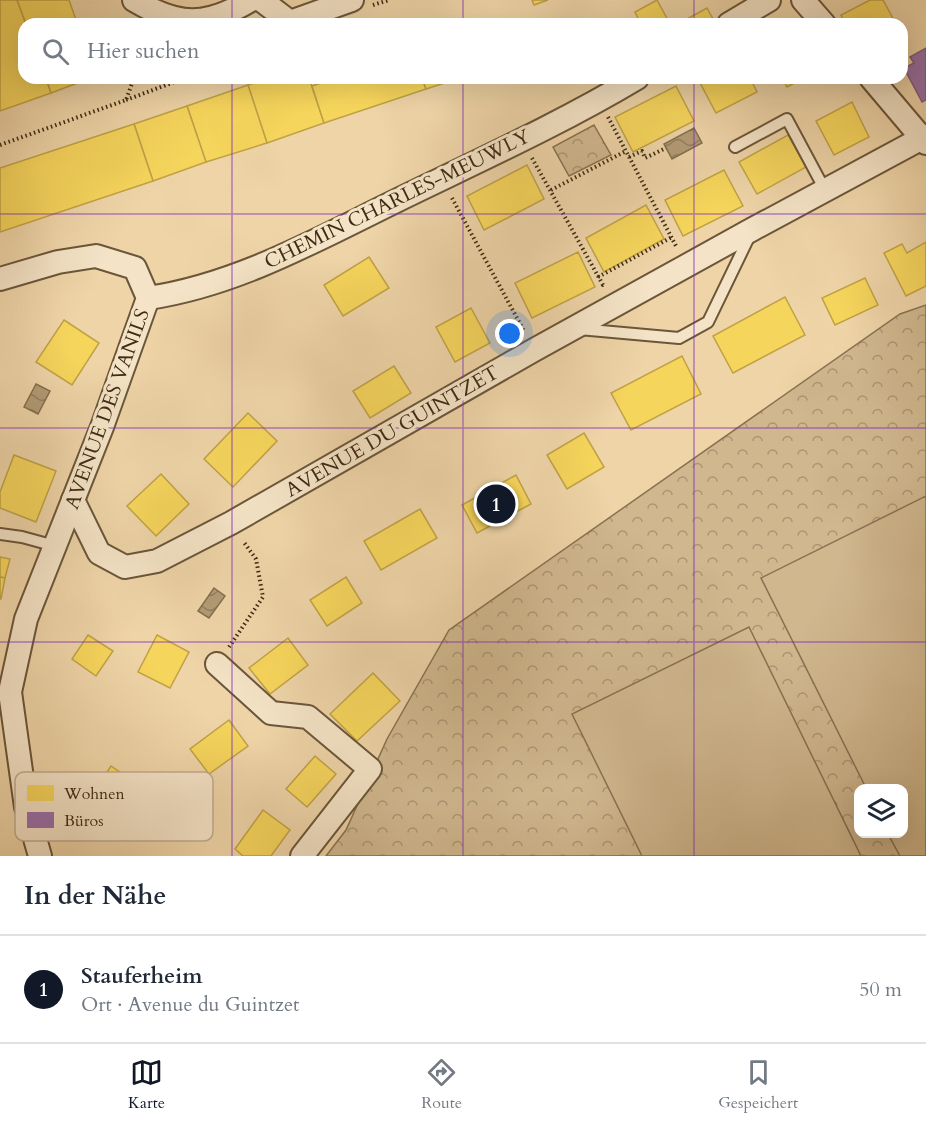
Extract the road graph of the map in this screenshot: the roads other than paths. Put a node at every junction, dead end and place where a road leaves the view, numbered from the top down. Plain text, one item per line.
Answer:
1 (134, 0) edge
2 (251, 0) edge
3 (261, 0) edge
4 (352, 0) edge
5 (769, 0) edge
6 (803, 0) edge
7 (175, 18) edge
8 (213, 18) edge
9 (285, 18) edge
10 (301, 18) edge
11 (739, 18) edge
12 (819, 18) edge
13 (627, 84) edge
14 (876, 84) edge
15 (925, 139) edge
16 (735, 147) dead end
17 (825, 190) junction
18 (753, 229) junction
19 (0, 279) edge
20 (148, 298) junction
21 (573, 329) junction
22 (73, 500) junction
23 (0, 534) edge
24 (55, 546) junction
25 (217, 664) road end
26 (21, 772) edge
27 (36, 841) edge
28 (40, 856) edge
29 (302, 856) edge

1 - 7 street
2 - 8 street
3 - 9 street
4 - 10 street
5 - 11 street
6 - 12 street
13 - 20 street, CHEMIN CHARLES-MEUWLY
14 - 15 street
15 - 17 street, AVENUE DU GUINTZET
16 - 17 lane
17 - 18 street, AVENUE DU GUINTZET
18 - 21 street, AVENUE DU GUINTZET
18 - 21 lane
19 - 20 street, AVENUE DES VANILS
20 - 22 street, AVENUE DES VANILS
21 - 22 street, AVENUE DU GUINTZET
22 - 24 street, AVENUE DES VANILS
23 - 24 lane
24 - 26 street, AVENUE DES VANILS
25 - 29 street
27 - 28 street, AVENUE DES VANILS

